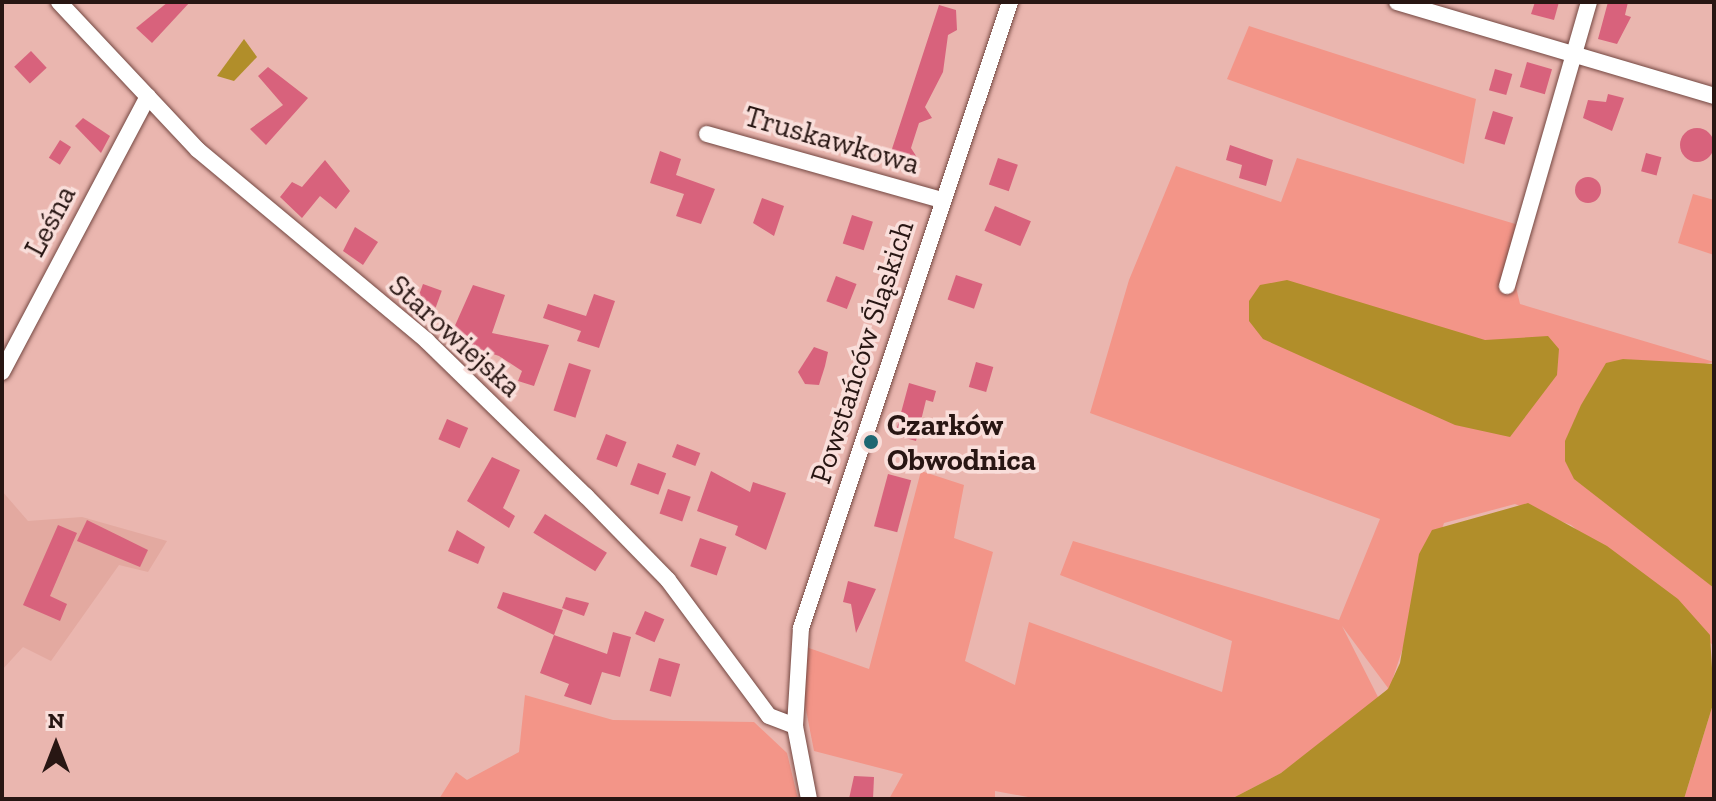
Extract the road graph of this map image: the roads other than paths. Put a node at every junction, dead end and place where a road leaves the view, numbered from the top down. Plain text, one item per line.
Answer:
1 (59, 2) edge
2 (1010, 2) edge
3 (1397, 2) edge
4 (1589, 2) edge
5 (1575, 55) junction
6 (148, 96) junction
7 (1714, 96) edge
8 (707, 134) dead end
9 (942, 200) junction
10 (1507, 286) dead end
11 (2, 372) edge
12 (795, 726) junction
13 (809, 799) edge

1 - 6 street, Starowiejska
2 - 9 street, Powstańców Śląskich
3 - 5 street
4 - 5 street
5 - 7 street
5 - 10 street
6 - 11 street, Leśna
6 - 12 street, Starowiejska
8 - 9 street, Truskawkowa
9 - 12 street, Powstańców Śląskich
12 - 13 street, Powstańców Śląskich

